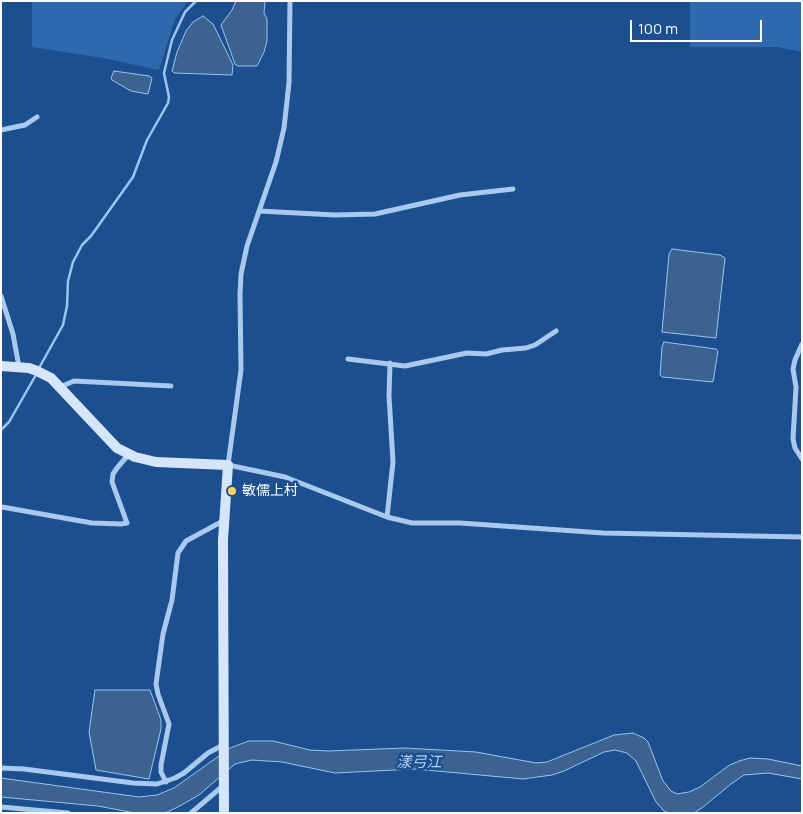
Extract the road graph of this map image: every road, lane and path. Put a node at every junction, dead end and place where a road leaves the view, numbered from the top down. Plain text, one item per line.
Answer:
1 (290, 1) edge
2 (37, 117) dead end
3 (1, 130) edge
4 (513, 189) dead end
5 (259, 211) junction
6 (1, 296) edge
7 (556, 331) dead end
8 (802, 344) edge
9 (348, 359) dead end
10 (390, 363) junction
11 (1, 366) edge
12 (18, 367) junction
13 (171, 386) dead end
14 (60, 387) junction
15 (129, 454) junction
16 (802, 459) edge
17 (228, 465) junction
18 (2, 507) edge
19 (387, 517) junction
20 (224, 520) junction
21 (802, 537) edge
22 (224, 747) junction
23 (1, 768) edge
24 (224, 781) junction
25 (166, 782) junction
26 (1, 807) edge
27 (68, 813) edge
28 (191, 813) edge
29 (224, 813) edge

1 - 5 street
2 - 3 street
4 - 5 street
5 - 17 street
6 - 12 street
7 - 10 street
8 - 16 street
9 - 10 street
10 - 19 street
11 - 12 street
12 - 14 street
13 - 14 street
14 - 15 street
15 - 17 street
15 - 18 street
17 - 19 street
17 - 20 street
19 - 21 street
20 - 22 street
20 - 25 street
22 - 24 street
22 - 25 street
23 - 25 street
24 - 28 street
24 - 29 street
26 - 27 street

